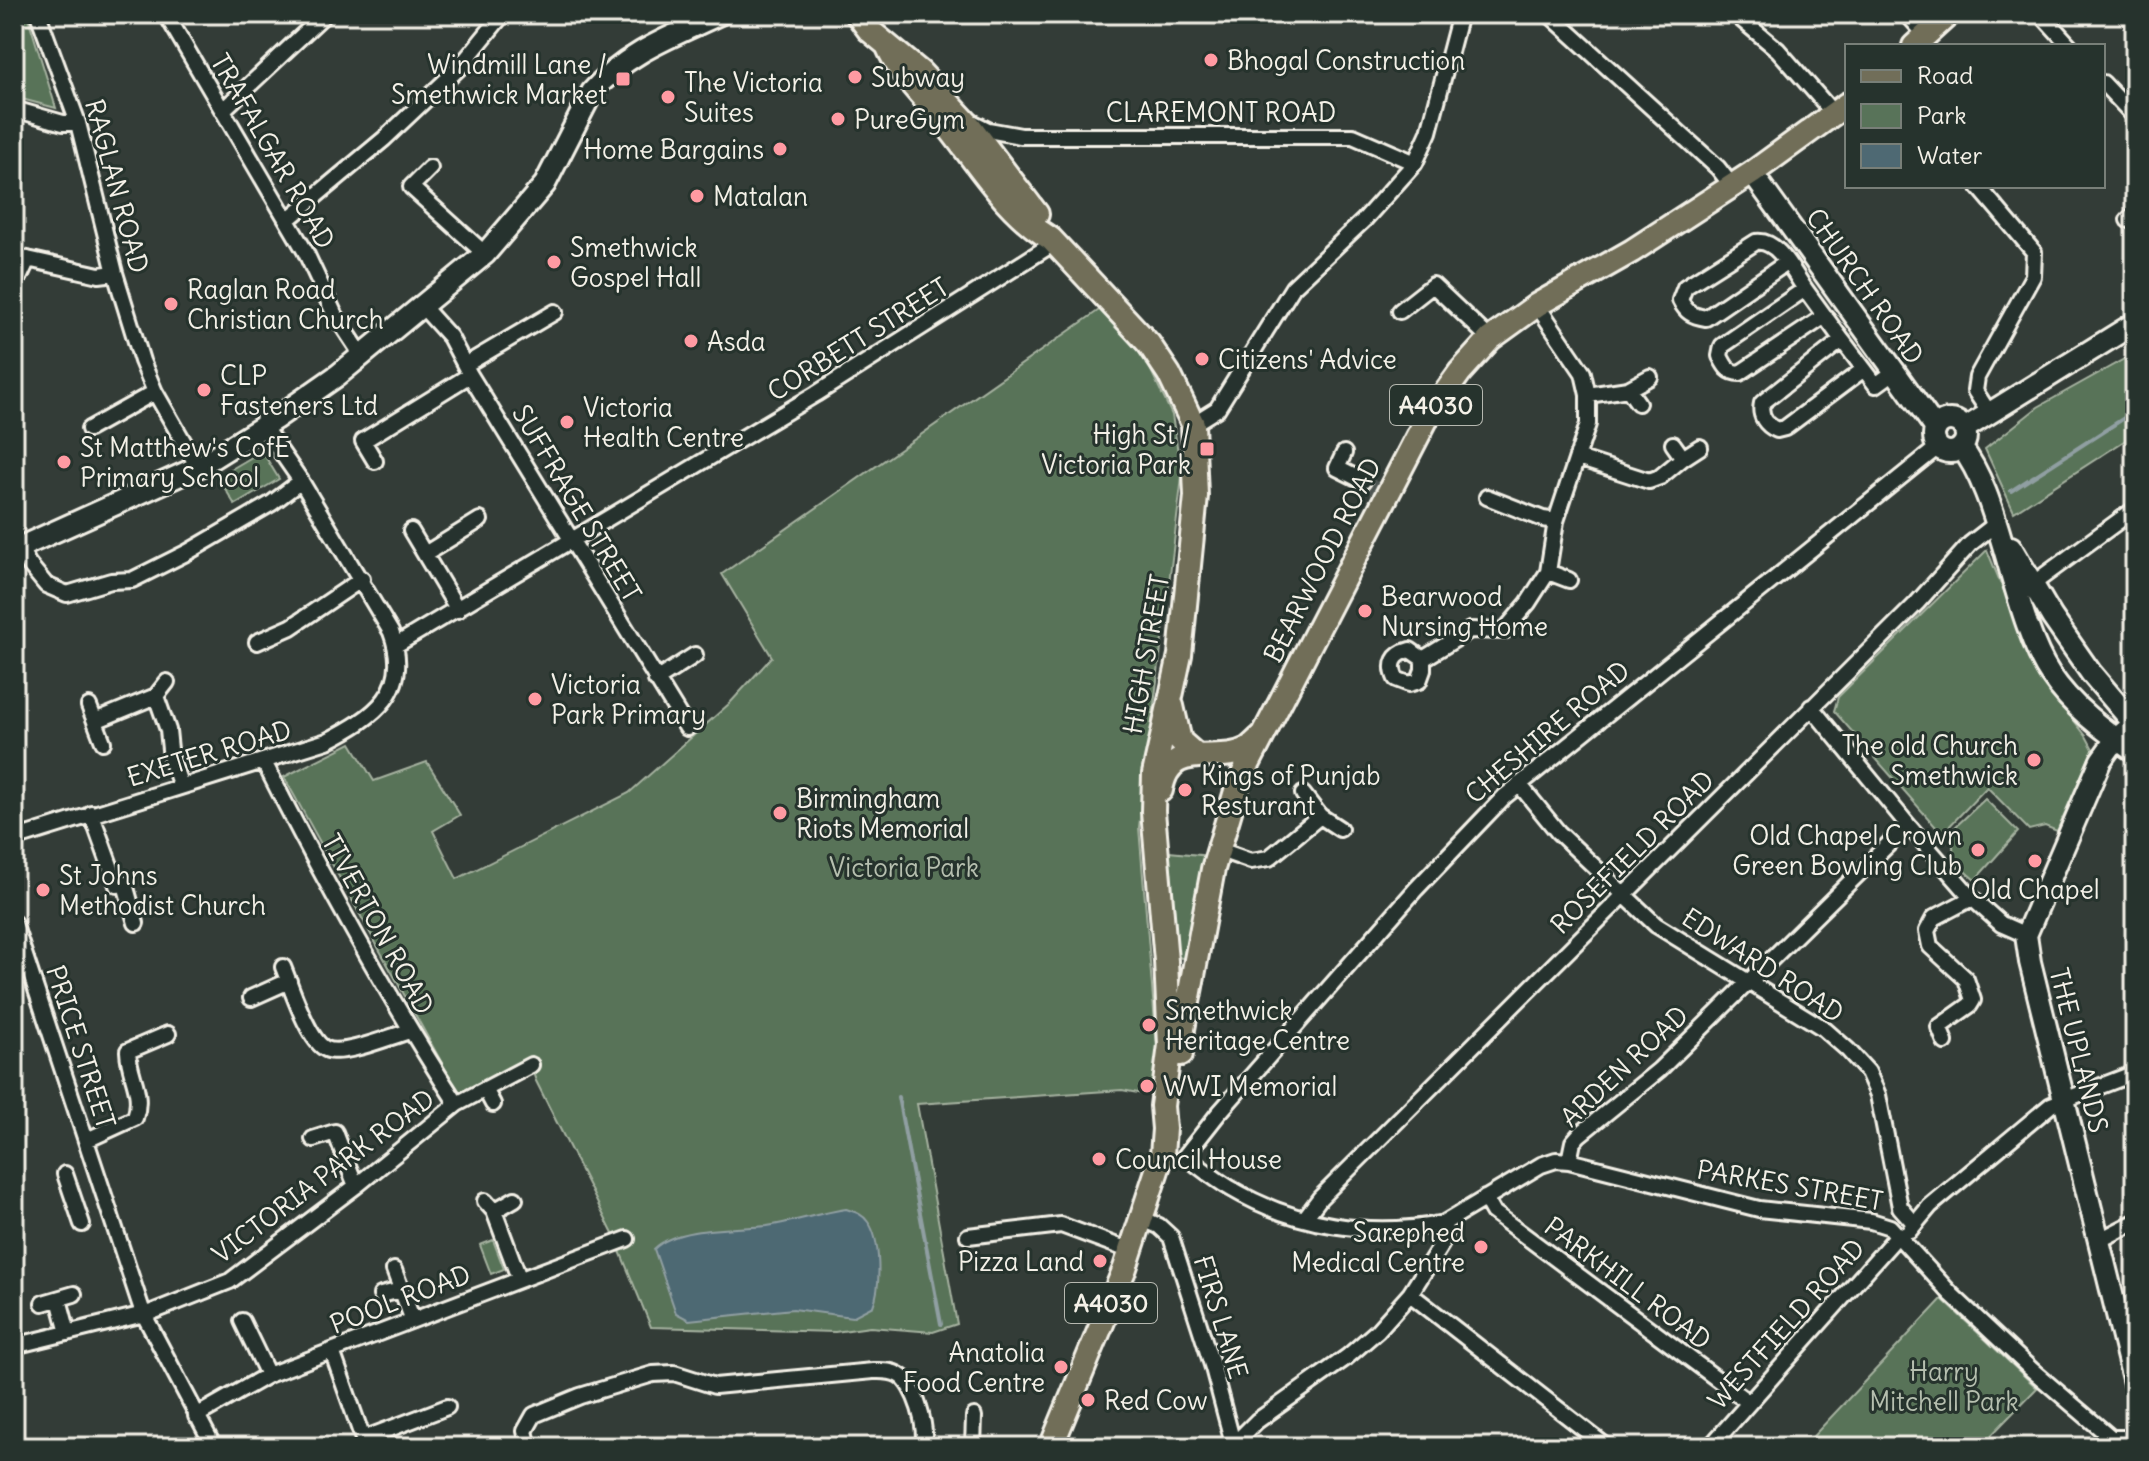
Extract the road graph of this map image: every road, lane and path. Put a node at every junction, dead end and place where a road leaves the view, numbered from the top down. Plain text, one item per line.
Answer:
1 (166, 14) edge
2 (325, 14) edge
3 (503, 14) edge
4 (720, 14) edge
5 (857, 14) edge
6 (1460, 14) edge
7 (1549, 14) edge
8 (1735, 14) edge
9 (1907, 14) edge
10 (1949, 14) edge
11 (2041, 14) edge
12 (39, 15) edge
13 (1920, 40) edge
14 (2068, 44) edge
15 (887, 45) junction
16 (2105, 85) edge
17 (14, 109) edge
18 (1841, 109) edge
19 (223, 110) junction
20 (961, 117) junction
21 (2135, 117) edge
22 (78, 123) junction
23 (1021, 136) junction
24 (966, 150) junction
25 (1415, 163) junction
26 (430, 168) dead end
27 (990, 169) junction
28 (1752, 173) junction
29 (1732, 186) junction
30 (1980, 188) edge
31 (287, 220) junction
32 (1052, 241) junction
33 (485, 254) junction
34 (21, 257) edge
35 (1786, 263) junction
36 (115, 273) junction
37 (14, 282) edge
38 (1805, 289) junction
39 (1537, 305) junction
40 (423, 307) junction
41 (1400, 311) dead end
42 (555, 312) dead end
43 (1825, 316) junction
44 (2135, 323) edge
45 (1490, 339) junction
46 (1842, 340) junction
47 (361, 354) junction
48 (1864, 369) junction
49 (468, 370) junction
50 (1894, 372) junction
51 (1650, 377) dead end
52 (1628, 389) junction
53 (155, 392) junction
54 (1588, 395) junction
55 (1638, 403) dead end
56 (1990, 414) junction
57 (264, 420) junction
58 (1193, 424) junction
59 (89, 429) dead end
60 (1937, 438) junction
61 (1962, 438) junction
62 (1673, 444) dead end
63 (1700, 447) dead end
64 (1344, 453) dead end
65 (1578, 458) junction
66 (1683, 458) junction
67 (196, 461) junction
68 (375, 461) dead end
69 (301, 481) junction
70 (1376, 488) junction
71 (1487, 497) dead end
72 (2135, 509) edge
73 (480, 520) dead end
74 (1556, 521) junction
75 (1997, 523) junction
76 (411, 531) dead end
77 (571, 540) junction
78 (17, 549) edge
79 (425, 554) junction
80 (1548, 572) junction
81 (362, 579) junction
82 (1569, 580) dead end
83 (2034, 583) junction
84 (458, 610) junction
85 (257, 642) dead end
86 (396, 645) junction
87 (695, 655) dead end
88 (1423, 659) dead end
89 (656, 680) junction
90 (167, 682) dead end
91 (156, 696) junction
92 (1171, 697) junction
93 (89, 706) dead end
94 (1811, 707) junction
95 (95, 721) junction
96 (2135, 724) edge
97 (687, 728) dead end
98 (1263, 735) junction
99 (2116, 739) junction
100 (103, 742) dead end
101 (2135, 752) edge
102 (1223, 754) junction
103 (1196, 755) junction
104 (264, 762) junction
105 (1238, 784) junction
106 (1519, 784) junction
107 (181, 786) junction
108 (1303, 794) dead end
109 (91, 813) junction
110 (1320, 816) junction
111 (1908, 825) junction
112 (1340, 829) dead end
113 (14, 839) edge
114 (1217, 849) junction
115 (1156, 853) junction
116 (1624, 895) junction
117 (1972, 898) junction
118 (14, 923) edge
119 (136, 923) dead end
120 (2026, 935) junction
121 (1197, 956) junction
122 (1166, 961) junction
123 (1747, 982) junction
124 (251, 998) dead end
125 (1179, 1004) junction
126 (410, 1031) junction
127 (168, 1034) dead end
128 (1945, 1042) dead end
129 (531, 1065) dead end
130 (2135, 1073) edge
131 (485, 1089) junction
132 (2064, 1099) junction
133 (457, 1104) junction
134 (493, 1104) dead end
135 (313, 1139) dead end
136 (87, 1140) junction
137 (1162, 1155) junction
138 (1185, 1156) junction
139 (1569, 1161) junction
140 (65, 1174) dead end
141 (356, 1186) junction
142 (100, 1187) junction
143 (73, 1196) junction
144 (1485, 1198) junction
145 (515, 1199) dead end
146 (1305, 1218) junction
147 (1143, 1219) junction
148 (1911, 1219) junction
149 (2135, 1222) edge
150 (1444, 1223) junction
151 (82, 1224) dead end
152 (1883, 1225) junction
153 (968, 1236) dead end
154 (1901, 1236) junction
155 (627, 1239) dead end
156 (2100, 1240) junction
157 (1131, 1251) junction
158 (394, 1270) dead end
159 (519, 1278) junction
160 (401, 1290) junction
161 (74, 1294) dead end
162 (1410, 1294) junction
163 (381, 1295) dead end
164 (59, 1299) junction
165 (43, 1303) dead end
166 (143, 1313) junction
167 (412, 1318) junction
168 (242, 1321) dead end
169 (68, 1333) junction
170 (14, 1346) edge
171 (332, 1351) junction
172 (268, 1375) junction
173 (2135, 1387) edge
174 (1748, 1402) junction
175 (447, 1407) dead end
176 (196, 1416) junction
177 (974, 1416) dead end
178 (2135, 1434) edge
179 (364, 1443) edge
180 (2118, 1443) edge
181 (1233, 1446) edge
182 (214, 1447) edge
183 (529, 1447) edge
184 (922, 1447) edge
185 (973, 1447) edge
186 (1051, 1447) edge
187 (1607, 1447) edge
188 (1710, 1447) edge

1 - 19 street, TRAFALGAR ROAD
2 - 19 street
3 - 31 street
4 - 33 street
5 - 15 main road, A4030
6 - 25 street
7 - 29 street
8 - 18 street
9 - 13 street
10 - 13 main road
11 - 14 street
12 - 22 street, RAGLAN ROAD
15 - 20 main road, A4030
15 - 24 main road, A4030
16 - 21 street
17 - 22 street
18 - 28 main road, BEARWOOD ROAD / A4030
19 - 31 street, TRAFALGAR ROAD
20 - 23 street, CLAREMONT ROAD
20 - 24 main road
20 - 27 main road, A4030
22 - 36 street, RAGLAN ROAD
23 - 25 street, CLAREMONT ROAD
23 - 27 street
24 - 27 main road
25 - 58 street
26 - 33 street
27 - 32 main road, HIGH STREET / A4030
28 - 29 main road, BEARWOOD ROAD / A4030
28 - 50 street, CHURCH ROAD
29 - 39 main road, BEARWOOD ROAD / A4030
30 - 56 street
31 - 47 street, TRAFALGAR ROAD
32 - 58 main road, HIGH STREET / A4030
32 - 77 street, CORBETT STREET
33 - 40 street
34 - 36 street
34 - 37 street
35 - 35 street
35 - 38 street
36 - 53 street, RAGLAN ROAD
38 - 43 street
38 - 43 street
39 - 45 main road, BEARWOOD ROAD / A4030
39 - 54 street
40 - 47 street
40 - 49 street, SUFFRAGE STREET
41 - 45 street
42 - 49 street
43 - 46 street
44 - 56 street
45 - 70 main road, BEARWOOD ROAD / A4030
46 - 48 street
46 - 48 street
47 - 57 street
48 - 50 street
49 - 68 street
49 - 77 street, SUFFRAGE STREET
50 - 60 street, CHURCH ROAD
51 - 52 street
52 - 54 street
52 - 55 street
53 - 59 street
53 - 67 street, RAGLAN ROAD
54 - 65 street
56 - 61 street
57 - 67 street
57 - 67 street
57 - 69 street
58 - 92 main road, HIGH STREET / A4030
60 - 61 street
60 - 61 street
60 - 106 street, CHESHIRE ROAD
61 - 75 street
62 - 66 street
63 - 66 street
64 - 70 street
65 - 66 street
65 - 74 street
67 - 78 street
69 - 78 street
69 - 81 street
70 - 98 main road, BEARWOOD ROAD / A4030
71 - 74 street
72 - 83 street
73 - 79 street
74 - 80 street
75 - 83 street
75 - 94 street, ROSEFIELD ROAD
75 - 99 street
76 - 79 street
77 - 84 street, CORBETT STREET
77 - 89 street, SUFFRAGE STREET
79 - 84 street
80 - 82 street
80 - 88 street
81 - 85 street
81 - 86 street
83 - 96 street
84 - 86 street, CORBETT STREET
86 - 104 street, EXETER ROAD
87 - 89 street
89 - 97 street, SUFFRAGE STREET
90 - 91 street
91 - 95 street
91 - 107 street
92 - 103 main road, A4030
92 - 115 main road, HIGH STREET / A4030
93 - 95 street
94 - 111 street
94 - 116 street, ROSEFIELD ROAD
95 - 100 street
96 - 99 street
98 - 102 main road
98 - 105 main road, BEARWOOD ROAD / A4030
99 - 101 street
99 - 120 street
102 - 103 main road
102 - 105 main road
103 - 115 main road, A4030
104 - 107 street, EXETER ROAD
104 - 126 street, TIVERTON ROAD
105 - 114 main road, BEARWOOD ROAD / A4030
106 - 116 street, EDWARD ROAD
106 - 138 street, CHESHIRE ROAD
107 - 109 street, EXETER ROAD
108 - 110 street
109 - 113 street, EXETER ROAD
109 - 119 street
110 - 112 street
110 - 114 street
111 - 117 street
111 - 123 street, ARDEN ROAD
114 - 121 main road, BEARWOOD ROAD / A4030
115 - 122 main road, HIGH STREET / A4030
116 - 123 street, EDWARD ROAD
116 - 146 street, ROSEFIELD ROAD
117 - 120 street
117 - 128 street
118 - 136 street, PRICE STREET
120 - 132 street, THE UPLANDS
121 - 122 main road
121 - 125 main road, BEARWOOD ROAD / A4030
122 - 125 main road, HIGH STREET / A4030
123 - 139 street, ARDEN ROAD
123 - 148 street, EDWARD ROAD
124 - 126 street
125 - 137 main road, HIGH STREET / A4030
126 - 133 street, TIVERTON ROAD
127 - 136 street
129 - 131 street, VICTORIA PARK ROAD
130 - 132 street
131 - 133 street, VICTORIA PARK ROAD
131 - 134 street
132 - 148 street
132 - 156 street, THE UPLANDS
133 - 141 street, VICTORIA PARK ROAD
135 - 141 street
136 - 142 street, PRICE STREET
137 - 138 street
137 - 147 main road, HIGH STREET / A4030
138 - 146 street
139 - 144 street, ARDEN ROAD
139 - 152 street, PARKES STREET
140 - 143 street
141 - 166 street, VICTORIA PARK ROAD
142 - 143 street
142 - 166 street, PRICE STREET
143 - 151 street
144 - 150 street, ARDEN ROAD
144 - 174 street, PARKHILL ROAD
145 - 159 street
146 - 150 street
147 - 157 main road, HIGH STREET / A4030
147 - 181 street, FIRS LANE
148 - 152 street
148 - 154 street, WESTFIELD ROAD
149 - 156 street
150 - 162 street
152 - 154 street, PARKES STREET
153 - 157 street
154 - 174 street, WESTFIELD ROAD
154 - 180 street, PARKES STREET
155 - 159 street, POOL ROAD
156 - 173 street, THE UPLANDS
157 - 186 main road, HIGH STREET / A4030
158 - 160 street
159 - 167 street, POOL ROAD
160 - 163 street
160 - 167 street
161 - 164 street
162 - 181 street
162 - 187 street
164 - 165 street
164 - 169 street
166 - 169 street, VICTORIA PARK ROAD
166 - 176 street, PRICE STREET
167 - 171 street, POOL ROAD
168 - 172 street
169 - 170 street, VICTORIA PARK ROAD
171 - 172 street, POOL ROAD
171 - 179 street
172 - 176 street, POOL ROAD
174 - 188 street, WESTFIELD ROAD
175 - 179 street
176 - 182 street, PRICE STREET
177 - 185 street
178 - 180 street, PARKES STREET
183 - 184 street

